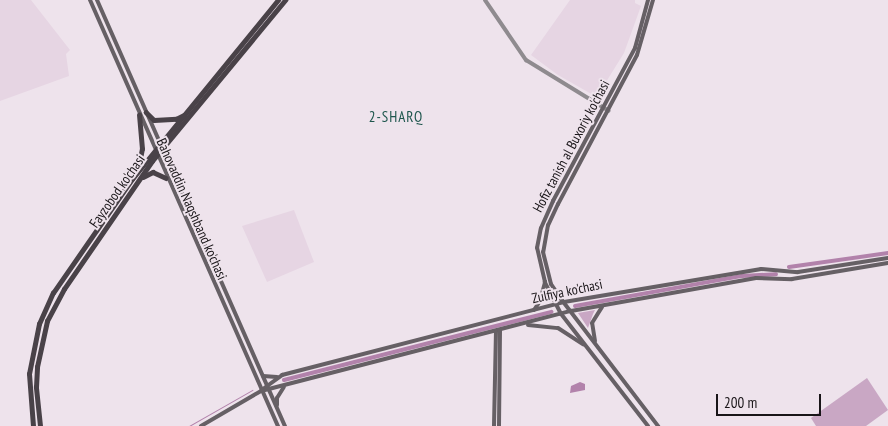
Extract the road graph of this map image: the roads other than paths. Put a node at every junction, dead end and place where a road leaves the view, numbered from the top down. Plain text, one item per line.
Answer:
1 (90, 0) edge
2 (278, 0) edge
3 (285, 0) edge
4 (485, 0) edge
5 (648, 0) edge
6 (653, 0) edge
7 (98, 2) edge
8 (92, 7) junction
9 (604, 108) junction
10 (609, 111) junction
11 (146, 112) junction
12 (187, 113) junction
13 (139, 116) junction
14 (161, 146) junction
15 (154, 150) junction
16 (156, 156) junction
17 (138, 170) junction
18 (166, 178) junction
19 (140, 179) junction
20 (888, 258) edge
21 (888, 263) edge
22 (545, 282) junction
23 (564, 302) junction
24 (555, 304) junction
25 (604, 305) junction
26 (534, 310) junction
27 (571, 311) junction
28 (561, 314) junction
29 (523, 324) junction
30 (498, 331) junction
31 (596, 345) junction
32 (588, 348) junction
33 (263, 376) junction
34 (277, 377) junction
35 (285, 386) junction
36 (268, 387) junction
37 (261, 391) junction
38 (640, 405) junction
39 (634, 409) junction
40 (277, 410) junction
41 (33, 426) edge
42 (40, 426) edge
43 (201, 426) edge
44 (278, 426) edge
45 (285, 426) edge
46 (494, 426) edge
47 (499, 426) edge
48 (648, 426) edge
49 (658, 426) edge

1 - 8 main road, Bahovaddin Naqshband ko'chasi
2 - 12 main road
3 - 14 main road, Fayzobod ko'chasi
4 - 9 street
5 - 9 main road, Hofiz tanish al Buxoriy ko'chasi
6 - 10 main road, Hofiz tanish al Buxoriy ko'chasi
7 - 8 main road
7 - 11 main road, Bahovaddin Naqshband ko'chasi
8 - 13 main road, Bahovaddin Naqshband ko'chasi
9 - 10 street
9 - 22 main road, Hofiz tanish al Buxoriy ko'chasi
10 - 23 main road, Hofiz tanish al Buxoriy ko'chasi
11 - 12 main road
11 - 14 main road, Bahovaddin Naqshband ko'chasi
12 - 14 main road
13 - 15 main road, Bahovaddin Naqshband ko'chasi
13 - 17 main road
14 - 15 main road, Fayzobod ko'chasi
14 - 16 main road, Fayzobod ko'chasi
14 - 33 main road, Bahovaddin Naqshband ko'chasi
15 - 16 main road, Bahovaddin Naqshband ko'chasi
15 - 17 main road, Fayzobod ko'chasi
16 - 18 main road, Bahovaddin Naqshband ko'chasi
16 - 19 main road, Fayzobod ko'chasi
17 - 41 main road, Fayzobod ko'chasi
18 - 19 main road
18 - 37 main road, Bahovaddin Naqshband ko'chasi
19 - 42 main road, Fayzobod ko'chasi
20 - 23 main road, Zulfiya ko'chasi
21 - 25 main road, Zulfiya ko'chasi
22 - 24 main road, Hofiz tanish al Buxoriy ko'chasi
22 - 26 main road
23 - 24 main road, Zulfiya ko'chasi
23 - 27 main road, Hofiz tanish al Buxoriy ko'chasi
24 - 26 main road, Zulfiya ko'chasi
24 - 28 main road, Hofiz tanish al Buxoriy ko'chasi
25 - 27 main road, Zulfiya ko'chasi
25 - 31 main road
26 - 34 main road, Zulfiya ko'chasi
27 - 28 main road, Zulfiya ko'chasi
27 - 31 main road, Hofiz tanish al Buxoriy ko'chasi
28 - 29 main road, Zulfiya ko'chasi
28 - 32 main road, Hofiz tanish al Buxoriy ko'chasi
29 - 30 main road, Zulfiya ko'chasi
29 - 32 main road
30 - 35 main road, Zulfiya ko'chasi
30 - 46 main road
30 - 47 main road
31 - 38 main road, Hofiz tanish al Buxoriy ko'chasi
32 - 39 main road, Hofiz tanish al Buxoriy ko'chasi
33 - 34 main road
33 - 36 main road, Bahovaddin Naqshband ko'chasi
34 - 36 main road, Zulfiya ko'chasi
35 - 36 main road, Zulfiya ko'chasi
35 - 40 main road
36 - 37 main road
36 - 40 main road, Bahovaddin Naqshband ko'chasi
37 - 43 main road
37 - 44 main road, Bahovaddin Naqshband ko'chasi
38 - 39 main road
38 - 49 main road, Hofiz tanish al Buxoriy ko'chasi
39 - 48 main road, Hofiz tanish al Buxoriy ko'chasi
40 - 45 main road, Bahovaddin Naqshband ko'chasi

